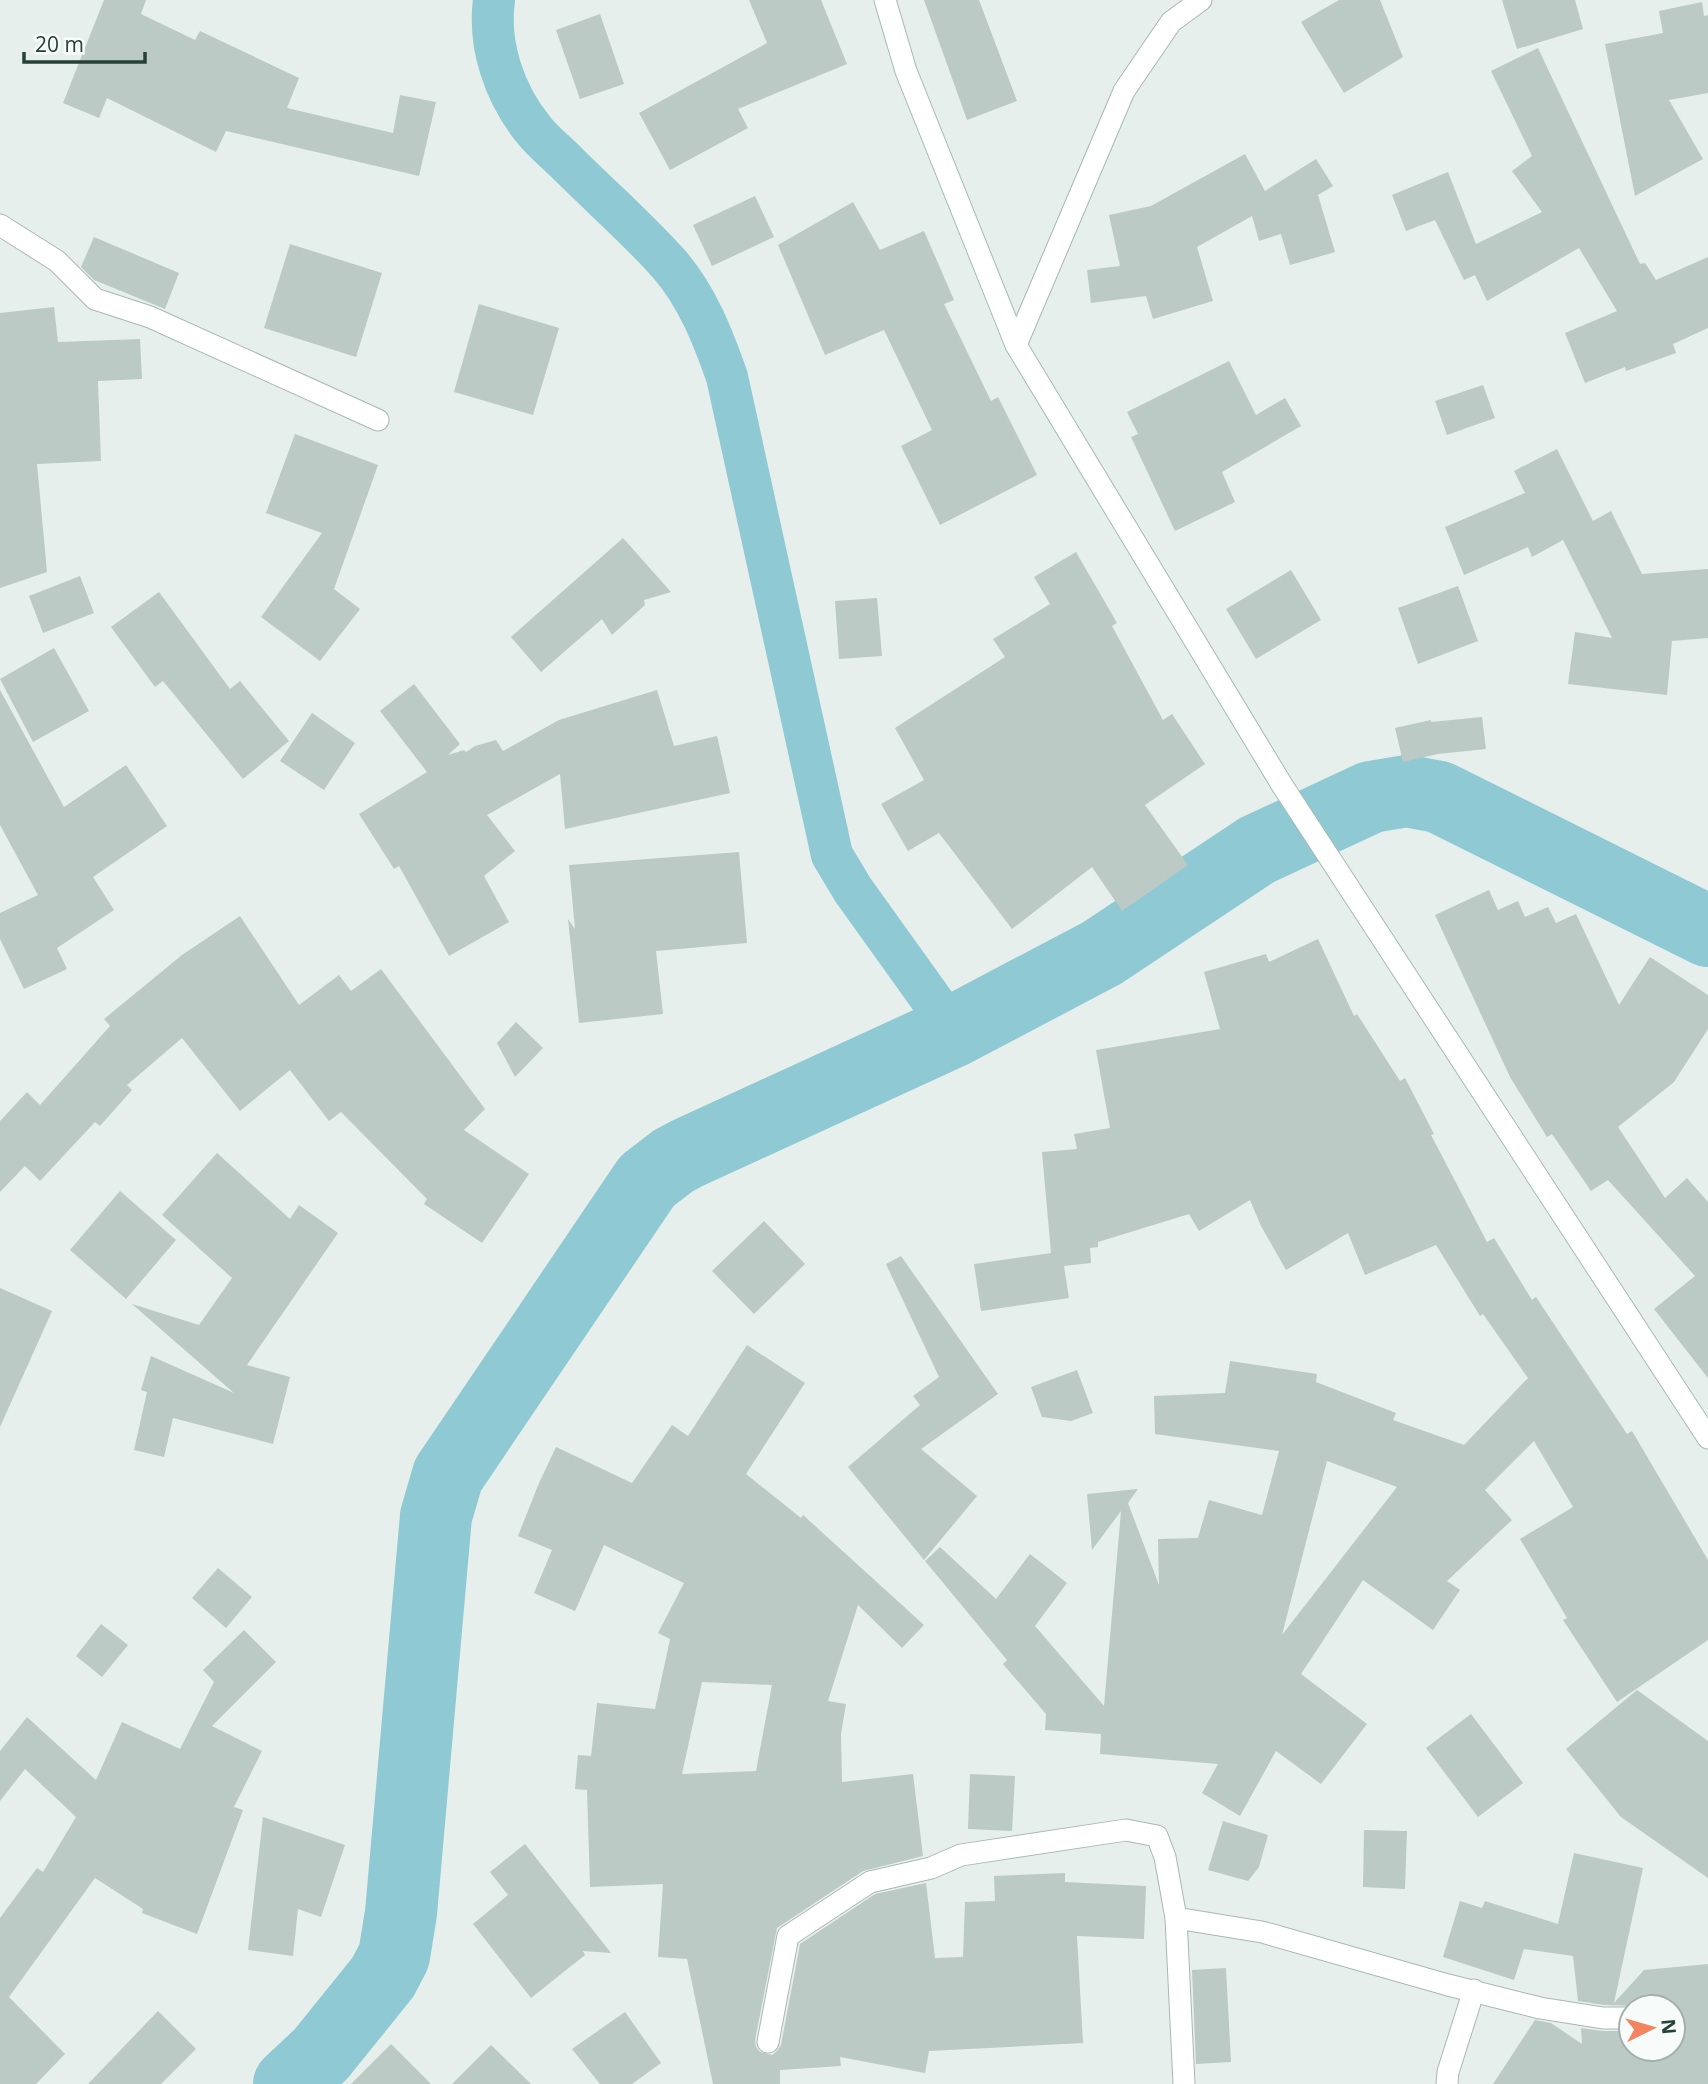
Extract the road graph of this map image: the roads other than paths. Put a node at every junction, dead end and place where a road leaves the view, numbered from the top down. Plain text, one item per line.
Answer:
1 (885, 0) edge
2 (1201, 0) edge
3 (0, 225) edge
4 (1016, 345) junction
5 (378, 419) dead end
6 (1708, 1438) edge
7 (1176, 1918) junction
8 (1474, 1990) junction
9 (1617, 2018) edge
10 (768, 2042) dead end
11 (1184, 2084) edge
12 (1447, 2084) edge

1 - 4 street
2 - 4 street
3 - 5 street
4 - 6 street
7 - 8 street
7 - 10 street
7 - 11 street
8 - 9 street
8 - 12 street

